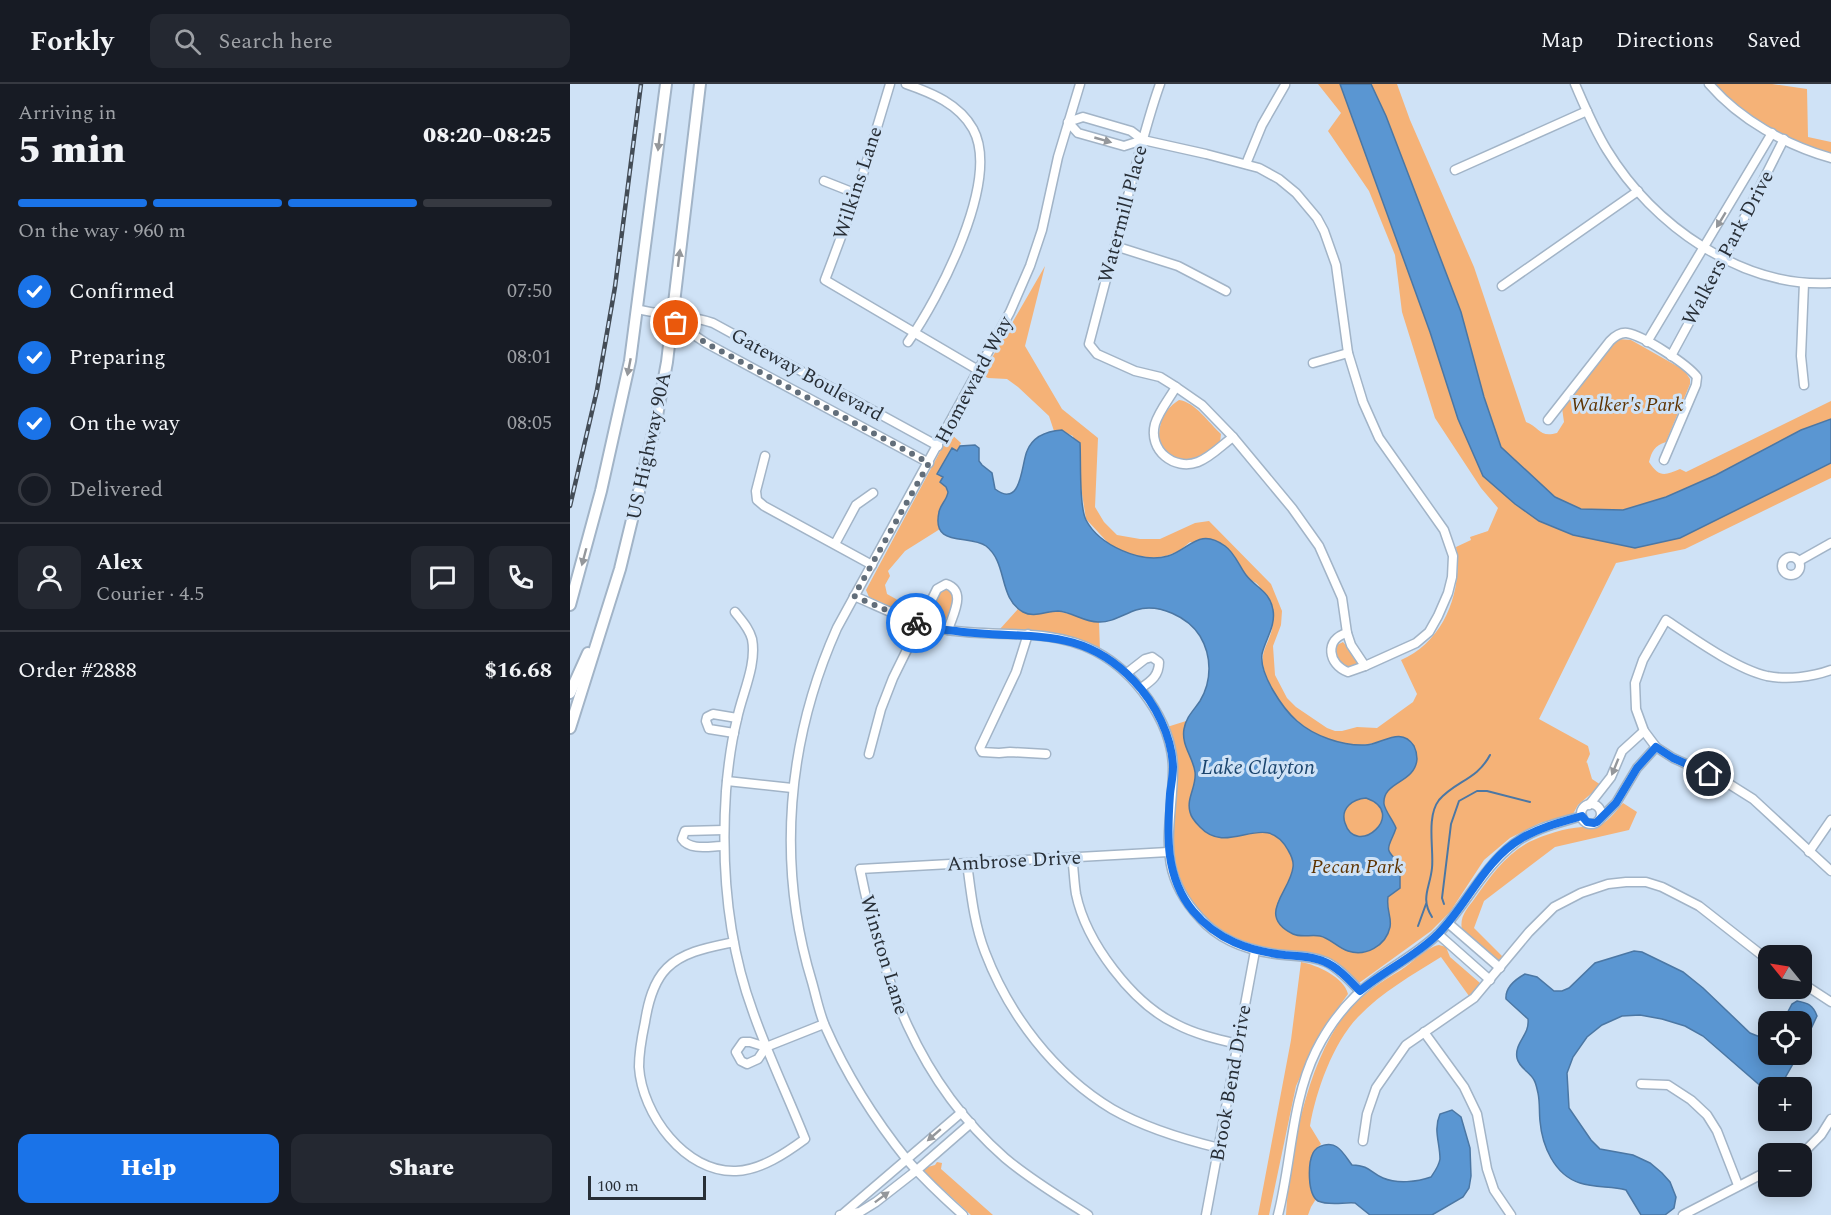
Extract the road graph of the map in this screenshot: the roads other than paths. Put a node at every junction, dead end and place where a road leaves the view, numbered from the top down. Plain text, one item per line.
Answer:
1 (666, 84) edge
2 (700, 84) edge
3 (890, 84) edge
4 (906, 84) edge
5 (1080, 84) edge
6 (1160, 84) edge
7 (1575, 84) edge
8 (1709, 84) edge
9 (1285, 85) edge
10 (1587, 111) junction
11 (1068, 122) junction
12 (1772, 133) junction
13 (1143, 140) junction
14 (1784, 140) junction
15 (1831, 158) edge
16 (1246, 164) junction
17 (1455, 170) dead end
18 (824, 181) dead end
19 (1638, 191) junction
20 (857, 194) junction
21 (1115, 246) junction
22 (1704, 246) junction
23 (1724, 258) junction
24 (1804, 283) junction
25 (1831, 283) edge
26 (1502, 286) dead end
27 (1226, 291) dead end
28 (637, 309) junction
29 (672, 316) junction
30 (915, 333) junction
31 (909, 342) dead end
32 (1647, 342) junction
33 (1348, 353) junction
34 (1671, 356) junction
35 (1313, 363) dead end
36 (978, 370) junction
37 (1804, 385) dead end
38 (1176, 387) junction
39 (1548, 420) dead end
40 (1233, 437) junction
41 (938, 446) junction
42 (765, 456) dead end
43 (1664, 460) dead end
44 (929, 463) junction
45 (873, 494) dead end
46 (1831, 543) edge
47 (834, 544) junction
48 (1799, 561) dead end
49 (872, 565) junction
50 (854, 596) junction
51 (570, 605) edge
52 (607, 612) junction
53 (735, 612) dead end
54 (920, 625) junction
55 (948, 630) junction
56 (1347, 633) junction
57 (1028, 634) junction
58 (1365, 666) junction
59 (1831, 670) edge
60 (1127, 673) junction
61 (1141, 688) junction
62 (570, 693) edge
63 (737, 718) junction
64 (570, 728) edge
65 (1644, 731) junction
66 (734, 734) junction
67 (1656, 747) junction
68 (869, 754) dead end
69 (1046, 754) dead end
70 (727, 780) junction
71 (792, 788) junction
72 (1589, 805) junction
73 (1582, 816) junction
74 (1600, 819) junction
75 (1831, 820) edge
76 (724, 830) junction
77 (723, 846) junction
78 (1168, 852) junction
79 (1809, 852) junction
80 (1072, 857) junction
81 (967, 863) junction
82 (860, 869) joint
83 (1831, 871) edge
84 (1448, 923) junction
85 (1438, 934) junction
86 (734, 942) junction
87 (1478, 949) junction
88 (1255, 951) junction
89 (1758, 952) edge
90 (1468, 960) junction
91 (1500, 968) junction
92 (1490, 980) junction
93 (1812, 990) edge
94 (1360, 991) junction
95 (1831, 1002) edge
96 (824, 1024) junction
97 (1424, 1032) junction
98 (1238, 1044) junction
99 (766, 1047) junction
100 (1641, 1084) dead end
101 (962, 1112) junction
102 (1831, 1119) edge
103 (971, 1123) junction
104 (1363, 1141) dead end
105 (1812, 1144) edge
106 (1218, 1148) junction
107 (907, 1159) junction
108 (917, 1170) junction
109 (1758, 1176) edge
110 (1738, 1185) junction
111 (842, 1214) edge
112 (1279, 1214) edge
113 (963, 1215) edge
114 (1088, 1215) edge
115 (1206, 1215) edge
116 (1511, 1215) edge
117 (1683, 1215) edge

1 -> 28 main road, US Highway 90A
29 -> 2 main road, US Highway 90A
3 - 20 street, Wilkins Lane
4 - 30 street
5 - 11 street, Homeward Way
6 - 13 street, Watermill Place
7 - 10 street
8 - 12 street
9 - 16 street
10 - 17 street
10 - 19 street
11 - 13 street
11 -> 13 street
11 - 36 street, Homeward Way
12 - 14 street
12 -> 22 street, Walkers Park Drive
13 - 16 street
13 - 21 street, Watermill Place
14 - 15 street
14 - 23 street, Walkers Park Drive
16 - 33 street
18 - 20 street
19 - 22 street
19 - 26 street
20 - 30 street, Wilkins Lane
21 - 27 street
21 - 38 street, Watermill Place
22 - 23 street
22 - 32 street, Walkers Park Drive
23 - 24 street
23 - 34 street, Walkers Park Drive
24 - 25 street
24 - 37 street
28 - 29 street, Gateway Boulevard
28 -> 51 main road, US Highway 90A
29 - 41 street, Gateway Boulevard
29 - 44 street, Gateway Boulevard
29 - 52 main road, US Highway 90A
30 - 31 street
30 - 36 street
32 - 34 street
32 - 39 street
33 - 35 street
33 - 58 street
34 - 43 street
36 - 41 street, Homeward Way
38 - 40 street
38 - 40 street
40 - 56 street
41 - 44 street, Homeward Way
42 - 47 street
44 - 49 street, Homeward Way
45 - 47 street
46 - 48 street
47 - 49 street
49 - 50 street, Homeward Way
50 - 54 street
50 - 71 street, Homeward Way
52 - 62 main road
52 - 64 main road, US Highway 90A
53 - 63 street
54 - 55 street
54 - 55 street
54 - 68 street
55 - 57 street
56 - 58 street
56 - 58 street
57 - 60 street
57 - 69 street
59 - 65 street
60 - 61 street
60 - 61 street
61 - 78 street
63 - 66 street
63 - 66 street
65 - 67 street
65 -> 72 street
66 - 70 street
67 - 74 street
67 - 79 street
70 - 71 street
70 - 76 street
71 - 96 street, Homeward Way
72 - 73 street
72 - 74 street
73 - 74 street
73 - 84 street
75 - 79 street
76 - 77 street
76 - 77 street
77 - 86 street
78 - 80 street, Ambrose Drive
78 - 88 street
79 - 83 street
80 - 81 street, Ambrose Drive
80 - 98 street
81 - 82 street, Ambrose Drive
81 - 106 street
82 - 101 street, Winston Lane
84 - 85 street
84 - 87 street
85 - 90 street
85 - 94 street
86 - 99 street
86 - 99 street
87 - 90 street
87 - 91 street
88 - 94 street
88 - 98 street, Brook Bend Drive
89 - 91 street
90 - 92 street
91 - 92 street
92 - 97 street
93 - 95 street
94 - 112 street
96 - 99 street
96 - 107 street, Homeward Way
97 - 104 street
97 - 116 street
98 - 106 street, Brook Bend Drive
100 - 110 street
101 - 103 street, Winston Lane
101 -> 107 street
102 - 105 street
103 - 108 street
103 - 114 street, Winston Lane
106 - 115 street, Brook Bend Drive
107 - 108 street, Homeward Way
107 - 111 street
111 -> 108 street
108 - 113 street, Homeward Way
109 - 110 street
110 - 117 street

